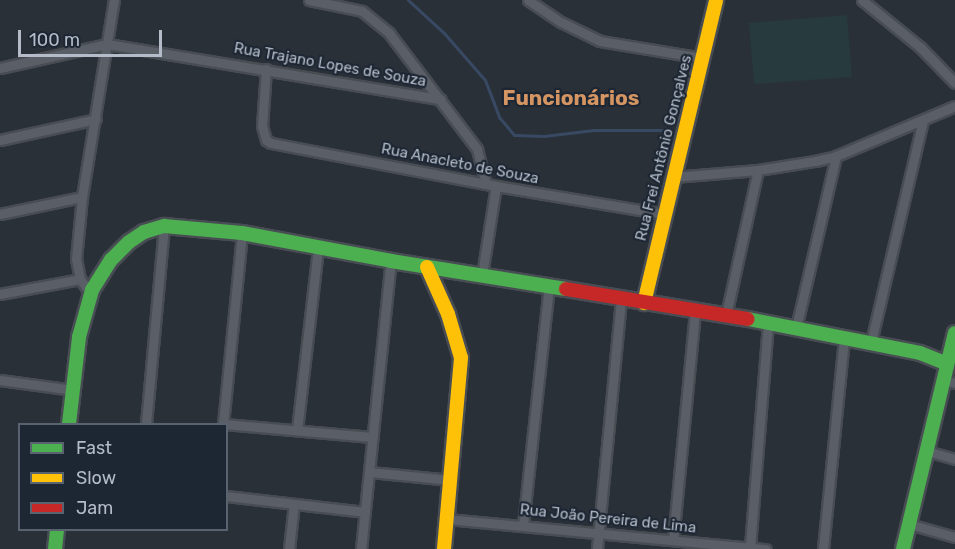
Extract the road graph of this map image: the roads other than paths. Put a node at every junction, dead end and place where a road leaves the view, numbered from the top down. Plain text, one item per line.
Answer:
1 (114, 0) edge
2 (309, 0) edge
3 (528, 0) edge
4 (548, 0) edge
5 (716, 0) edge
6 (862, 0) edge
7 (545, 12) junction
8 (107, 44) junction
9 (703, 58) junction
10 (0, 68) edge
11 (267, 69) junction
12 (955, 83) edge
13 (441, 99) junction
14 (955, 106) edge
15 (96, 119) junction
16 (923, 120) junction
17 (0, 140) edge
18 (836, 156) junction
19 (758, 170) junction
20 (673, 177) junction
21 (491, 185) junction
22 (82, 197) junction
23 (0, 214) edge
24 (664, 214) junction
25 (164, 226) junction
26 (242, 233) junction
27 (318, 248) junction
28 (391, 261) junction
29 (427, 267) junction
30 (482, 275) junction
31 (80, 279) junction
32 (549, 286) junction
33 (92, 290) junction
34 (0, 294) edge
35 (621, 300) junction
36 (644, 303) junction
37 (695, 310) junction
38 (726, 315) junction
39 (768, 323) junction
40 (796, 328) junction
41 (955, 333) edge
42 (844, 337) junction
43 (871, 342) junction
44 (947, 364) junction
45 (0, 380) edge
46 (949, 381) edge
47 (73, 390) junction
48 (69, 423) edge
49 (147, 423) edge
50 (223, 423) edge
51 (228, 424) edge
52 (297, 430) junction
53 (372, 437) junction
54 (927, 451) junction
55 (955, 459) edge
56 (370, 472) junction
57 (451, 480) junction
58 (228, 496) edge
59 (294, 504) junction
60 (365, 512) junction
61 (447, 519) junction
62 (909, 524) junction
63 (523, 525) junction
64 (57, 531) edge
65 (598, 533) junction
66 (955, 537) edge
67 (673, 540) junction
68 (704, 546) edge
69 (750, 547) junction
70 (55, 549) edge
71 (289, 549) edge
72 (361, 549) edge
73 (444, 549) edge
74 (597, 549) edge
75 (766, 549) edge
76 (823, 549) edge
77 (903, 549) edge

1 - 8 street
2 - 13 street
3 - 7 street
4 - 7 street
5 - 9 street, Rua Frei Antônio Gonçalves
6 - 12 street
7 - 9 street
8 - 10 street
8 - 11 street, Rua Trajano Lopes de Souza
8 - 15 street
9 - 20 street, Rua Frei Antônio Gonçalves
11 - 13 street, Rua Trajano Lopes de Souza
11 - 21 street, Rua Anacleto de Souza
13 - 21 street
14 - 16 street
15 - 17 street
15 - 22 street
16 - 18 street
16 - 43 street
18 - 19 street
18 - 40 street
19 - 20 street
19 - 38 street
20 - 24 street, Rua Frei Antônio Gonçalves
21 - 24 street, Rua Anacleto de Souza
21 - 30 street
22 - 23 street
22 - 31 street
24 - 36 street, Rua Frei Antônio Gonçalves
25 - 26 street
25 - 33 street
25 - 49 street
26 - 27 street
26 - 50 street
27 - 28 street
27 - 52 street
28 - 29 street
28 - 53 street
29 - 30 street
29 - 57 street
30 - 32 street
31 - 33 street
31 - 34 street
32 - 35 street
32 - 63 street
33 - 47 street
35 - 36 street
35 - 65 street
36 - 37 street
37 - 38 street
37 - 67 street
38 - 39 street
39 - 40 street
39 - 69 street
40 - 42 street
41 - 44 street
42 - 43 street
42 - 76 street
43 - 44 street
44 - 46 street
45 - 47 street
46 - 54 street
47 - 48 street
51 - 52 street
52 - 53 street
53 - 56 street
54 - 55 street
54 - 62 street
56 - 57 street
56 - 60 street
57 - 61 street
58 - 59 street
59 - 60 street
59 - 71 street
60 - 72 street
61 - 63 street, Rua João Pereira de Lima
61 - 73 street
62 - 66 street
62 - 77 street
63 - 65 street, Rua João Pereira de Lima
64 - 70 street
65 - 67 street, Rua João Pereira de Lima
65 - 74 street
67 - 68 street, Rua João Pereira de Lima
68 - 69 street, Rua João Pereira de Lima
69 - 75 street, Rua João Pereira de Lima

